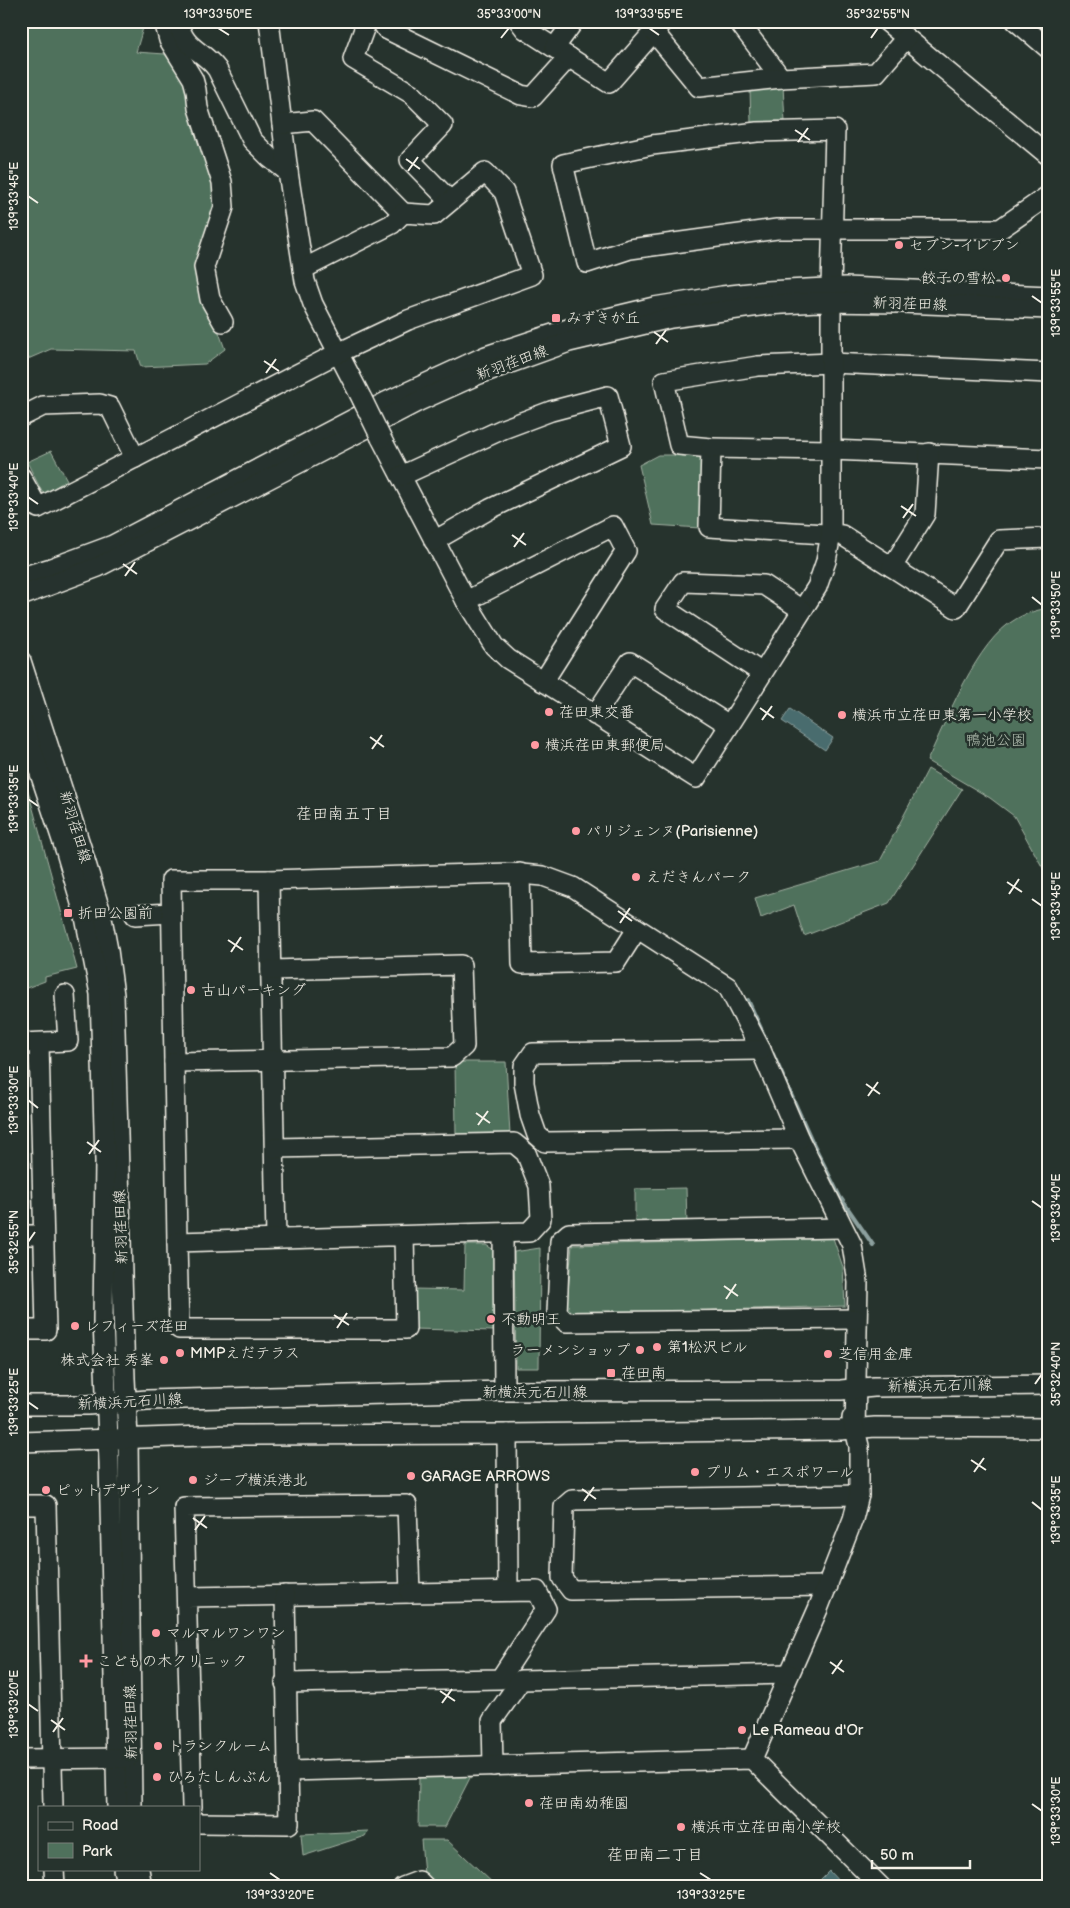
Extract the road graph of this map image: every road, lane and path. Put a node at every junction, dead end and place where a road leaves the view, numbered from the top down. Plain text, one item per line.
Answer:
1 (164, 21) edge
2 (178, 21) edge
3 (269, 21) edge
4 (367, 21) edge
5 (381, 21) edge
6 (519, 21) edge
7 (574, 21) edge
8 (738, 21) edge
9 (886, 21) edge
10 (1016, 21) edge
11 (659, 26) edge
12 (906, 38) junction
13 (1049, 49) edge
14 (562, 52) junction
15 (781, 78) junction
16 (282, 124) junction
17 (1049, 156) edge
18 (288, 172) junction
19 (1049, 195) edge
20 (450, 201) junction
21 (403, 213) junction
22 (833, 228) junction
23 (303, 269) junction
24 (831, 295) junction
25 (1049, 296) edge
26 (1049, 309) edge
27 (223, 322) dead end
28 (338, 353) junction
29 (832, 363) junction
30 (1049, 372) edge
31 (21, 417) edge
32 (712, 448) junction
33 (831, 450) junction
34 (928, 453) junction
35 (135, 458) junction
36 (1049, 459) edge
37 (401, 476) junction
38 (21, 477) edge
39 (831, 534) junction
40 (1049, 538) edge
41 (434, 541) junction
42 (892, 566) junction
43 (21, 577) edge
44 (21, 596) edge
45 (466, 601) junction
46 (802, 610) junction
47 (21, 661) edge
48 (762, 673) junction
49 (543, 682) junction
50 (595, 715) junction
51 (21, 716) edge
52 (729, 725) junction
53 (520, 873) junction
54 (269, 880) junction
55 (171, 913) junction
56 (135, 915) dead end
57 (637, 929) junction
58 (271, 970) junction
59 (69, 1004) dead end
60 (30, 1043) edge
61 (761, 1050) junction
62 (272, 1059) junction
63 (174, 1062) junction
64 (799, 1139) junction
65 (275, 1148) junction
66 (842, 1228) junction
67 (503, 1233) junction
68 (21, 1235) edge
69 (43, 1235) junction
70 (404, 1236) junction
71 (276, 1238) junction
72 (177, 1242) junction
73 (856, 1319) junction
74 (21, 1330) edge
75 (1049, 1385) edge
76 (856, 1390) junction
77 (504, 1391) junction
78 (802, 1391) junction
79 (127, 1401) junction
80 (106, 1403) junction
81 (21, 1405) edge
82 (902, 1428) junction
83 (1049, 1428) edge
84 (855, 1430) junction
85 (507, 1434) junction
86 (128, 1438) junction
87 (107, 1439) junction
88 (21, 1442) edge
89 (858, 1495) junction
90 (21, 1505) edge
91 (828, 1586) junction
92 (508, 1591) junction
93 (410, 1593) junction
94 (285, 1595) junction
95 (187, 1597) junction
96 (789, 1674) junction
97 (286, 1682) junction
98 (124, 1758) junction
99 (21, 1759) edge
100 (53, 1759) junction
101 (752, 1759) junction
102 (492, 1766) junction
103 (289, 1771) junction
104 (53, 1806) edge
105 (116, 1806) edge
106 (132, 1806) edge
107 (192, 1806) edge
108 (200, 1823) edge
109 (54, 1870) edge
110 (123, 1870) edge
111 (139, 1870) edge
112 (55, 1887) edge
113 (127, 1887) edge
114 (142, 1887) edge
115 (403, 1887) edge
116 (425, 1887) edge
117 (881, 1887) edge

1 - 27 street
2 - 18 street
3 - 16 street
4 - 20 street
5 - 14 street
6 - 14 street
7 - 14 street
8 - 15 street
9 - 12 street
10 - 13 street
11 - 14 street
11 - 15 street
12 - 15 street
12 - 17 street
16 - 18 street
16 - 21 street
18 - 23 street
19 - 22 street
20 - 21 street
20 - 28 street
21 - 23 street
22 - 22 street
22 - 24 street
23 - 28 street
24 - 25 street, 新羽荏田線
24 - 26 street, 新羽荏田線
24 - 29 street
24 - 43 street, 新羽荏田線
24 - 44 street, 新羽荏田線
28 - 35 street
28 - 37 street, bridge
29 - 30 street
29 - 32 street
29 - 33 street
31 - 35 street
32 - 33 street
32 - 39 street
33 - 34 street
33 - 39 street
34 - 36 street
34 - 42 street
35 - 38 street
37 - 41 street
37 - 41 street
39 - 42 street
39 - 46 street
40 - 42 street
41 - 45 street
45 - 49 street
45 - 49 street
46 - 48 street
46 - 48 street
47 - 79 street, 新羽荏田線
48 - 52 street
49 - 50 street
50 - 52 street
50 - 52 street
51 - 80 street, 新羽荏田線
53 - 54 street
53 - 57 street
53 - 57 street
54 - 55 street
54 - 58 street
55 - 56 street
55 - 63 street
57 - 61 street
58 - 62 street
58 - 62 street
59 - 60 street
60 - 69 street
61 - 64 street
61 - 64 street
62 - 63 street
62 - 65 street
63 - 72 street
64 - 66 street
65 - 67 street
65 - 71 street
66 - 73 street
66 - 73 street
67 - 70 street
67 - 77 street
68 - 69 street
69 - 74 street
70 - 71 street
70 - 72 street
71 - 72 street
73 - 76 street
75 - 76 street, 新横浜元石川線
76 - 78 street, 新横浜元石川線
76 - 82 street
76 - 84 street
77 - 78 street, 新横浜元石川線
77 - 79 street, 新横浜元石川線
78 - 84 street
79 - 80 street, 新横浜元石川線
79 - 86 street, 新羽荏田線
80 - 81 street, 新横浜元石川線
80 - 87 street, 新羽荏田線
82 - 83 street
82 - 84 street
84 - 85 street
84 - 89 street
85 - 86 street
85 - 92 street
86 - 87 street
86 - 98 street, 新羽荏田線
87 - 88 street
87 - 98 street, 新羽荏田線
89 - 91 street
89 - 91 street
90 - 100 street
91 - 96 street
92 - 93 street
92 - 97 street
93 - 94 street
93 - 95 street
94 - 95 street
94 - 97 street
95 - 107 street
96 - 101 street
96 - 102 street
97 - 103 street
98 - 100 street
98 - 105 street, 新羽荏田線
98 - 106 street, 新羽荏田線
99 - 100 street
100 - 104 street
101 - 102 street
101 - 117 street
102 - 103 street
103 - 108 street
109 - 112 street
110 - 113 street
111 - 114 street
115 - 116 street

